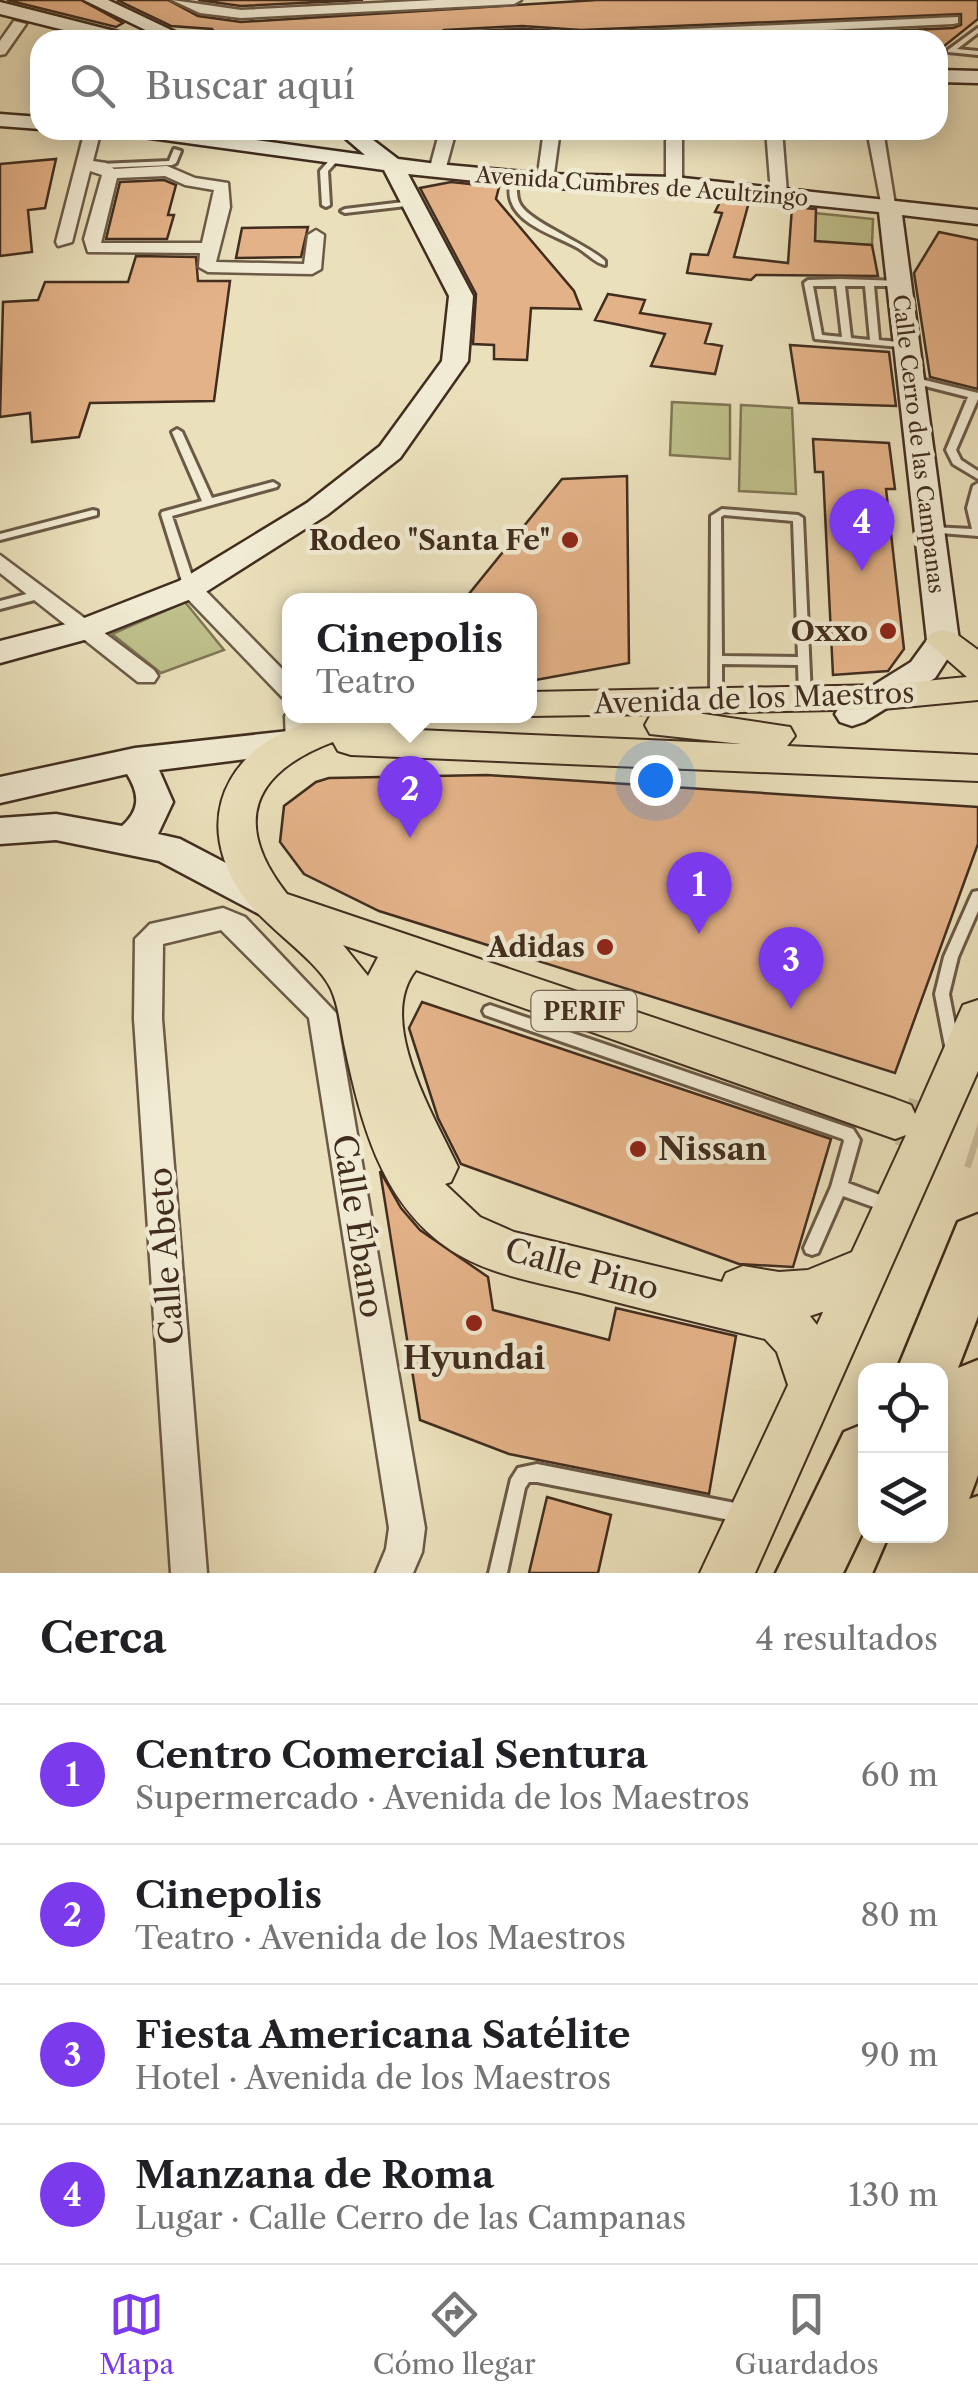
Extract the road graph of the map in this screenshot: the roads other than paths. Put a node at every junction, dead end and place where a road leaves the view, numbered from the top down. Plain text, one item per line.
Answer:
1 (93, 0) edge
2 (179, 0) edge
3 (514, 0) edge
4 (490, 1) edge
5 (404, 3) edge
6 (223, 6) edge
7 (313, 6) edge
8 (0, 8) edge
9 (954, 20) dead end
10 (10, 22) edge
11 (896, 23) junction
12 (41, 30) edge
13 (87, 30) edge
14 (160, 30) edge
15 (758, 30) edge
16 (892, 30) edge
17 (978, 30) edge
18 (0, 51) edge
19 (978, 54) edge
20 (948, 76) edge
21 (978, 77) edge
22 (948, 84) edge
23 (978, 85) edge
24 (0, 120) edge
25 (30, 122) edge
26 (94, 140) edge
27 (175, 140) edge
28 (192, 140) edge
29 (356, 140) edge
30 (446, 140) edge
31 (551, 140) edge
32 (674, 140) edge
33 (775, 140) edge
34 (877, 140) edge
35 (337, 157) junction
36 (379, 163) junction
37 (98, 168) junction
38 (438, 171) junction
39 (512, 178) junction
40 (546, 181) junction
41 (674, 184) junction
42 (779, 193) junction
43 (412, 203) junction
44 (326, 205) dead end
45 (890, 208) junction
46 (345, 211) dead end
47 (978, 217) edge
48 (316, 235) dead end
49 (64, 242) dead end
50 (209, 248) junction
51 (602, 263) dead end
52 (840, 282) junction
53 (869, 282) junction
54 (899, 284) junction
55 (847, 340) junction
56 (875, 342) junction
57 (907, 346) junction
58 (912, 380) junction
59 (976, 396) edge
60 (177, 432) dead end
61 (978, 476) edge
62 (273, 485) dead end
63 (978, 486) edge
64 (208, 502) junction
65 (92, 513) dead end
66 (932, 530) junction
67 (0, 536) edge
68 (0, 562) edge
69 (190, 588) junction
70 (38, 595) junction
71 (0, 605) edge
72 (84, 630) junction
73 (943, 641) junction
74 (0, 652) edge
75 (716, 660) junction
76 (978, 668) edge
77 (146, 676) dead end
78 (804, 679) junction
79 (282, 683) edge
80 (978, 688) edge
81 (728, 700) junction
82 (537, 704) edge
83 (868, 705) junction
84 (978, 712) edge
85 (362, 723) joint
86 (298, 728) edge
87 (814, 750) junction
88 (136, 760) junction
89 (978, 768) edge
90 (0, 790) edge
91 (0, 831) edge
92 (130, 840) junction
93 (978, 896) edge
94 (272, 904) junction
95 (149, 939) joint
96 (409, 950) junction
97 (490, 1011) dead end
98 (978, 1018) edge
99 (952, 1082) junction
100 (895, 1119) tunnel mouth
101 (839, 1186) junction
102 (897, 1208) junction
103 (978, 1241) edge
104 (812, 1248) dead end
105 (869, 1268) junction
106 (926, 1359) edge
107 (812, 1382) junction
108 (978, 1390) edge
109 (858, 1470) edge
110 (948, 1471) edge
111 (752, 1516) junction
112 (858, 1523) edge
113 (978, 1528) edge
114 (920, 1543) edge
115 (189, 1573) edge
116 (394, 1573) edge
117 (498, 1573) edge
118 (726, 1573) edge
119 (808, 1573) edge
120 (835, 1573) edge
121 (908, 1573) edge
122 (962, 1573) edge

1 - 14 street
2 - 6 street
3 - 4 street
4 - 5 street
5 - 7 street
6 - 7 street
8 - 13 street
9 - 11 street
10 - 12 street
10 - 18 street
11 - 15 street
11 - 16 street
17 - 19 lane
20 - 21 street
22 - 23 street
24 - 25 street
26 - 37 street
27 - 37 lane
28 - 35 street, Avenida Cumbres de Acultzingo
29 - 36 street
30 - 38 street
31 - 40 street
32 - 41 street
33 - 42 street
34 - 45 street, Calle Cerro de las Campanas
35 - 36 street, Avenida Cumbres de Acultzingo
35 - 44 lane
36 - 38 street, Avenida Cumbres de Acultzingo
36 - 43 street
37 - 49 street
37 - 50 street
37 - 50 street
38 - 39 street, Avenida Cumbres de Acultzingo
39 - 40 street, Avenida Cumbres de Acultzingo
39 - 51 lane
40 - 41 street, Avenida Cumbres de Acultzingo
41 - 42 street, Avenida Cumbres de Acultzingo
42 - 45 street, Avenida Cumbres de Acultzingo
43 - 46 lane
43 - 69 street
45 - 47 street, Avenida Cumbres de Acultzingo
45 - 54 street, Calle Cerro de las Campanas
48 - 50 street
52 - 53 lane
52 - 55 lane
52 - 55 lane
53 - 54 lane
53 - 56 lane
54 - 57 street, Calle Cerro de las Campanas
55 - 56 lane
56 - 57 lane
57 - 58 street, Calle Cerro de las Campanas
58 - 59 lane
58 - 66 street, Calle Cerro de las Campanas
59 - 61 lane
60 - 64 lane
62 - 64 lane
63 - 66 lane
64 - 69 lane
65 - 67 lane
66 - 73 street, Calle Cerro de las Campanas
68 - 70 street
69 - 72 street
69 - 79 street
70 - 71 lane
70 - 72 street
72 - 74 street
72 - 77 street
73 - 76 main road
73 - 83 street
75 - 78 lane
75 - 78 lane
75 - 81 lane
78 - 81 main road, Avenida de los Maestros
78 - 83 main road, Avenida de los Maestros
80 - 83 main road, Avenida de los Maestros
81 - 82 main road, Avenida de los Maestros
81 - 87 main road
83 - 84 main road
83 - 87 main road
85 - 86 main road, Avenida de los Maestros
85 - 87 main road
86 - 87 main road, Avenida de los Maestros
86 - 88 street, Avenida de los Maestros
86 - 94 main road, Calle Pino
87 - 89 main road, Avenida de los Maestros
88 - 90 street, Avenida de los Maestros
88 - 92 street
91 - 92 street
92 - 94 street
93 - 99 lane
94 - 96 main road, PERIF
94 - 107 main road, Calle Pino
95 - 115 street, Calle Abeto
95 - 116 street, Calle Ébano
96 - 100 main road, PERIF
96 - 105 main road, Calle Pino
97 - 101 lane
98 - 99 main road
99 - 102 main road
101 - 102 lane
101 - 104 lane
102 - 105 main road
103 - 106 highway
105 - 107 main road
107 - 111 main road
108 - 110 highway
109 - 119 highway
111 - 117 lane
111 - 118 main road
112 - 120 highway
113 - 122 highway
114 - 121 highway

